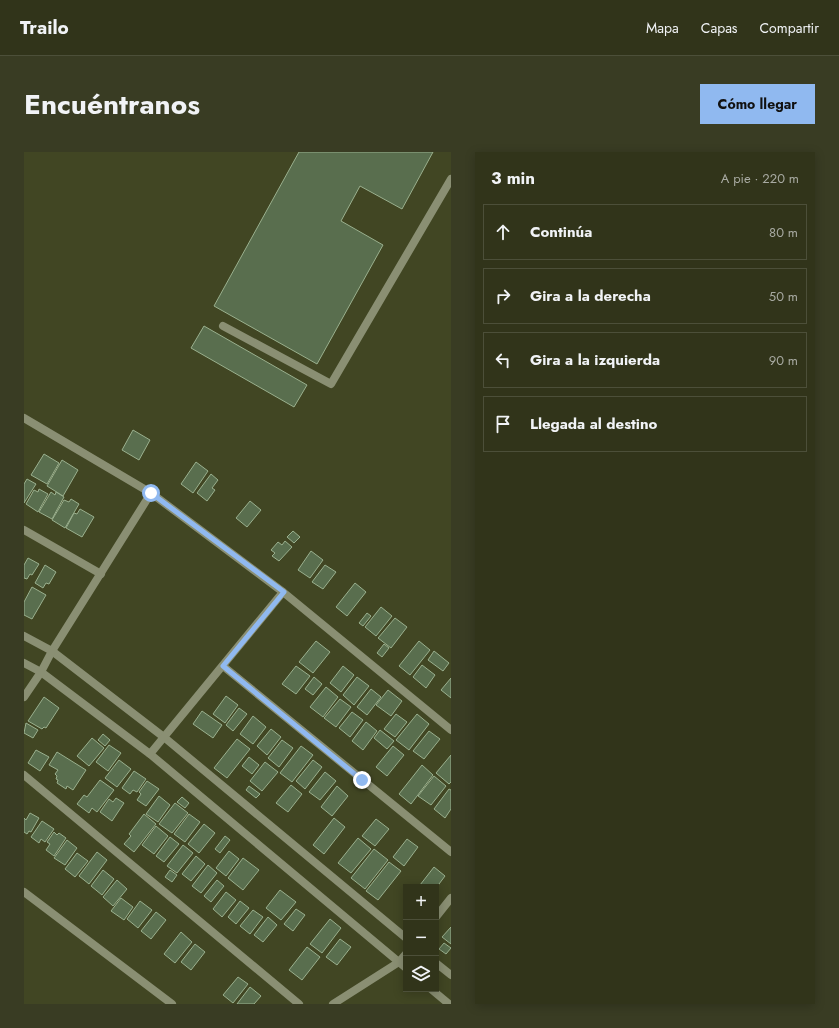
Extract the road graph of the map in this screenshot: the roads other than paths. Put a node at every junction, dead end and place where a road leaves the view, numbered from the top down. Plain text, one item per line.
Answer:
1 (451, 179) edge
2 (223, 326) dead end
3 (24, 418) edge
4 (151, 493) junction
5 (24, 530) edge
6 (101, 574) junction
7 (284, 592) junction
8 (24, 636) edge
9 (52, 651) junction
10 (24, 663) edge
11 (223, 666) junction
12 (41, 672) junction
13 (24, 697) edge
14 (451, 730) edge
15 (165, 738) junction
16 (150, 754) junction
17 (24, 775) edge
18 (451, 852) edge
19 (24, 892) edge
20 (451, 898) edge
21 (439, 913) edge
22 (403, 936) edge
23 (404, 956) edge
24 (399, 962) junction
25 (403, 965) edge
26 (439, 965) edge
27 (451, 975) edge
28 (435, 992) edge
29 (172, 1004) edge
30 (299, 1004) edge
31 (332, 1004) edge
32 (449, 1004) edge

1 - 2 street
3 - 4 street
4 - 6 street
4 - 7 street
5 - 6 street
6 - 9 street
7 - 11 street
7 - 14 street
8 - 9 street
9 - 12 street
9 - 15 street
10 - 12 street
11 - 15 street
11 - 18 street
12 - 13 street
12 - 16 street
15 - 16 street
15 - 22 street
16 - 24 street
17 - 30 street
19 - 29 street
20 - 21 street
23 - 24 street
24 - 25 street
24 - 31 street
26 - 27 street
28 - 32 street

